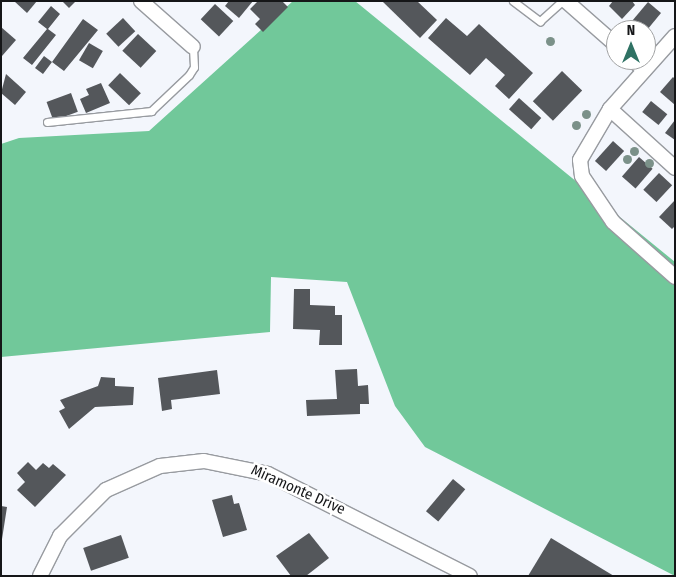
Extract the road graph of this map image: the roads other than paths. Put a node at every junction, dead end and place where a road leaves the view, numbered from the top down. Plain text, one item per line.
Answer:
1 (141, 1) edge
2 (513, 1) edge
3 (562, 1) edge
4 (566, 1) edge
5 (606, 36) edge
6 (675, 36) edge
7 (193, 47) joint
8 (656, 57) edge
9 (644, 70) edge
10 (610, 109) junction
11 (47, 122) dead end
12 (675, 168) edge
13 (675, 276) edge
14 (40, 576) edge
15 (470, 576) edge

1 - 7 street
2 - 3 lane
4 - 5 street
6 - 8 street
7 - 11 lane
9 - 10 street
10 - 12 street
10 - 13 street
14 - 15 street, Miramonte Drive

